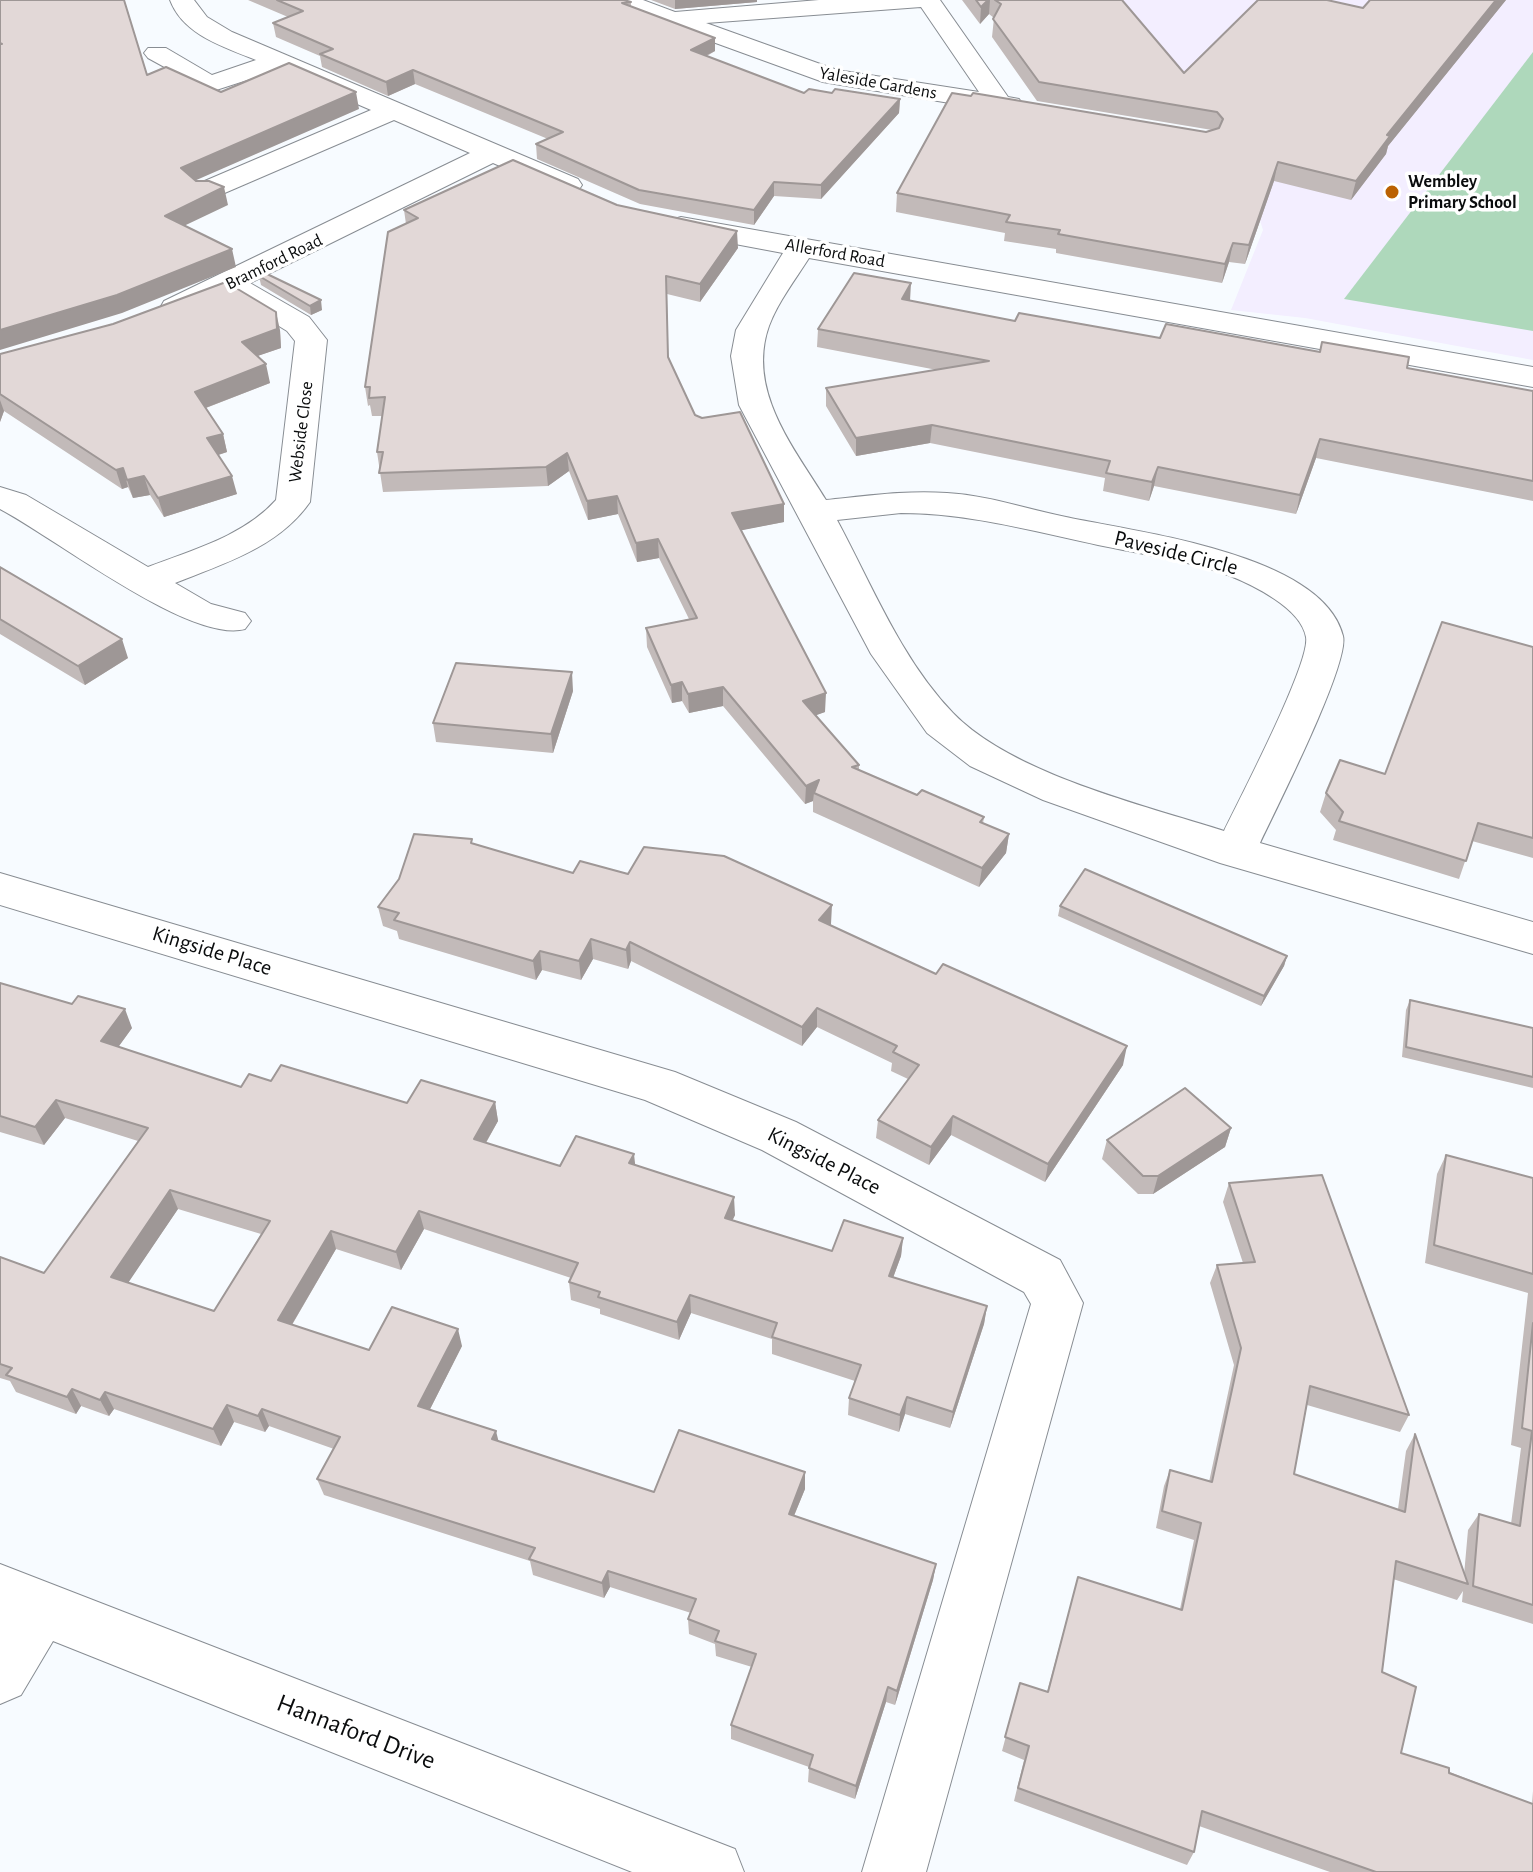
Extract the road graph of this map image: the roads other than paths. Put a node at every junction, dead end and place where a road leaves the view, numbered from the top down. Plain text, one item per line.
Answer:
1 (182, 0) edge
2 (620, 0) edge
3 (920, 0) edge
4 (928, 0) edge
5 (669, 18) junction
6 (157, 53) dead end
7 (279, 61) junction
8 (999, 103) junction
9 (1030, 108) edge
10 (394, 110) junction
11 (492, 153) junction
12 (210, 189) edge
13 (596, 197) edge
14 (652, 219) edge
15 (801, 247) junction
16 (231, 284) junction
17 (151, 318) edge
18 (1533, 377) edge
19 (7, 499) edge
20 (816, 512) junction
21 (146, 581) junction
22 (216, 617) dead end
23 (1235, 852) junction
24 (0, 889) edge
25 (1533, 938) edge
26 (20, 1600) edge
27 (0, 1674) edge
28 (712, 1872) edge
29 (894, 1872) edge

1 - 7 street
2 - 5 street, Yaleside Gardens
3 - 5 street, Yaleside Gardens
4 - 8 street
5 - 8 street, Yaleside Gardens
6 - 7 street
7 - 10 street
8 - 9 street, Yaleside Gardens
10 - 11 street
10 - 12 street
11 - 13 street
11 - 16 street, Bramford Road
14 - 15 street, Allerford Road
15 - 18 street, Allerford Road
15 - 20 street
16 - 17 street, Bramford Road
16 - 21 street, Webside Close
19 - 21 street
20 - 23 street
20 - 23 street, Paveside Circle
21 - 22 street
23 - 25 street
24 - 29 street, Kingside Place
26 - 27 street
26 - 28 street, Hannaford Drive

